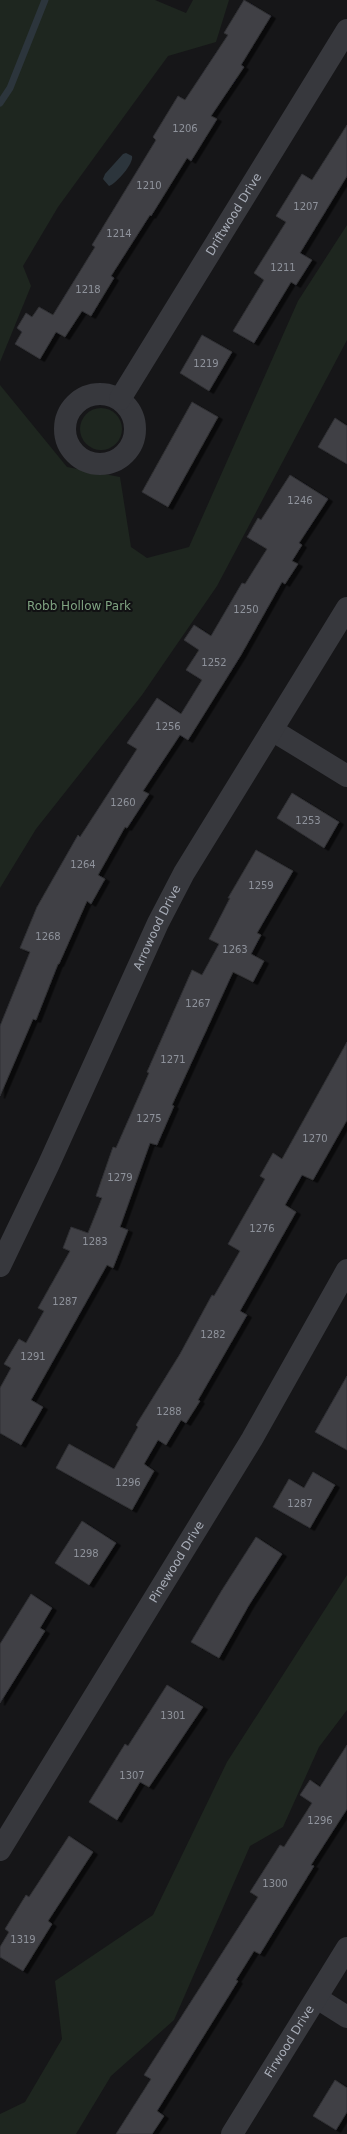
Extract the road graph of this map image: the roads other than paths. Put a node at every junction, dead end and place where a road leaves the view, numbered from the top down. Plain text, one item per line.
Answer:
1 (347, 30) edge
2 (120, 399) dead end
3 (347, 608) edge
4 (272, 730) junction
5 (347, 776) edge
6 (0, 1266) edge
7 (347, 1270) edge
8 (0, 1850) edge
9 (347, 1948) edge
10 (316, 1998) junction
11 (347, 2017) edge
12 (232, 2134) edge

1 - 2 street, Driftwood Drive
3 - 4 street, Arrowood Drive
4 - 5 street
4 - 6 street, Arrowood Drive
7 - 8 street, Pinewood Drive
9 - 10 street, Firwood Drive
10 - 11 street
10 - 12 street, Firwood Drive

